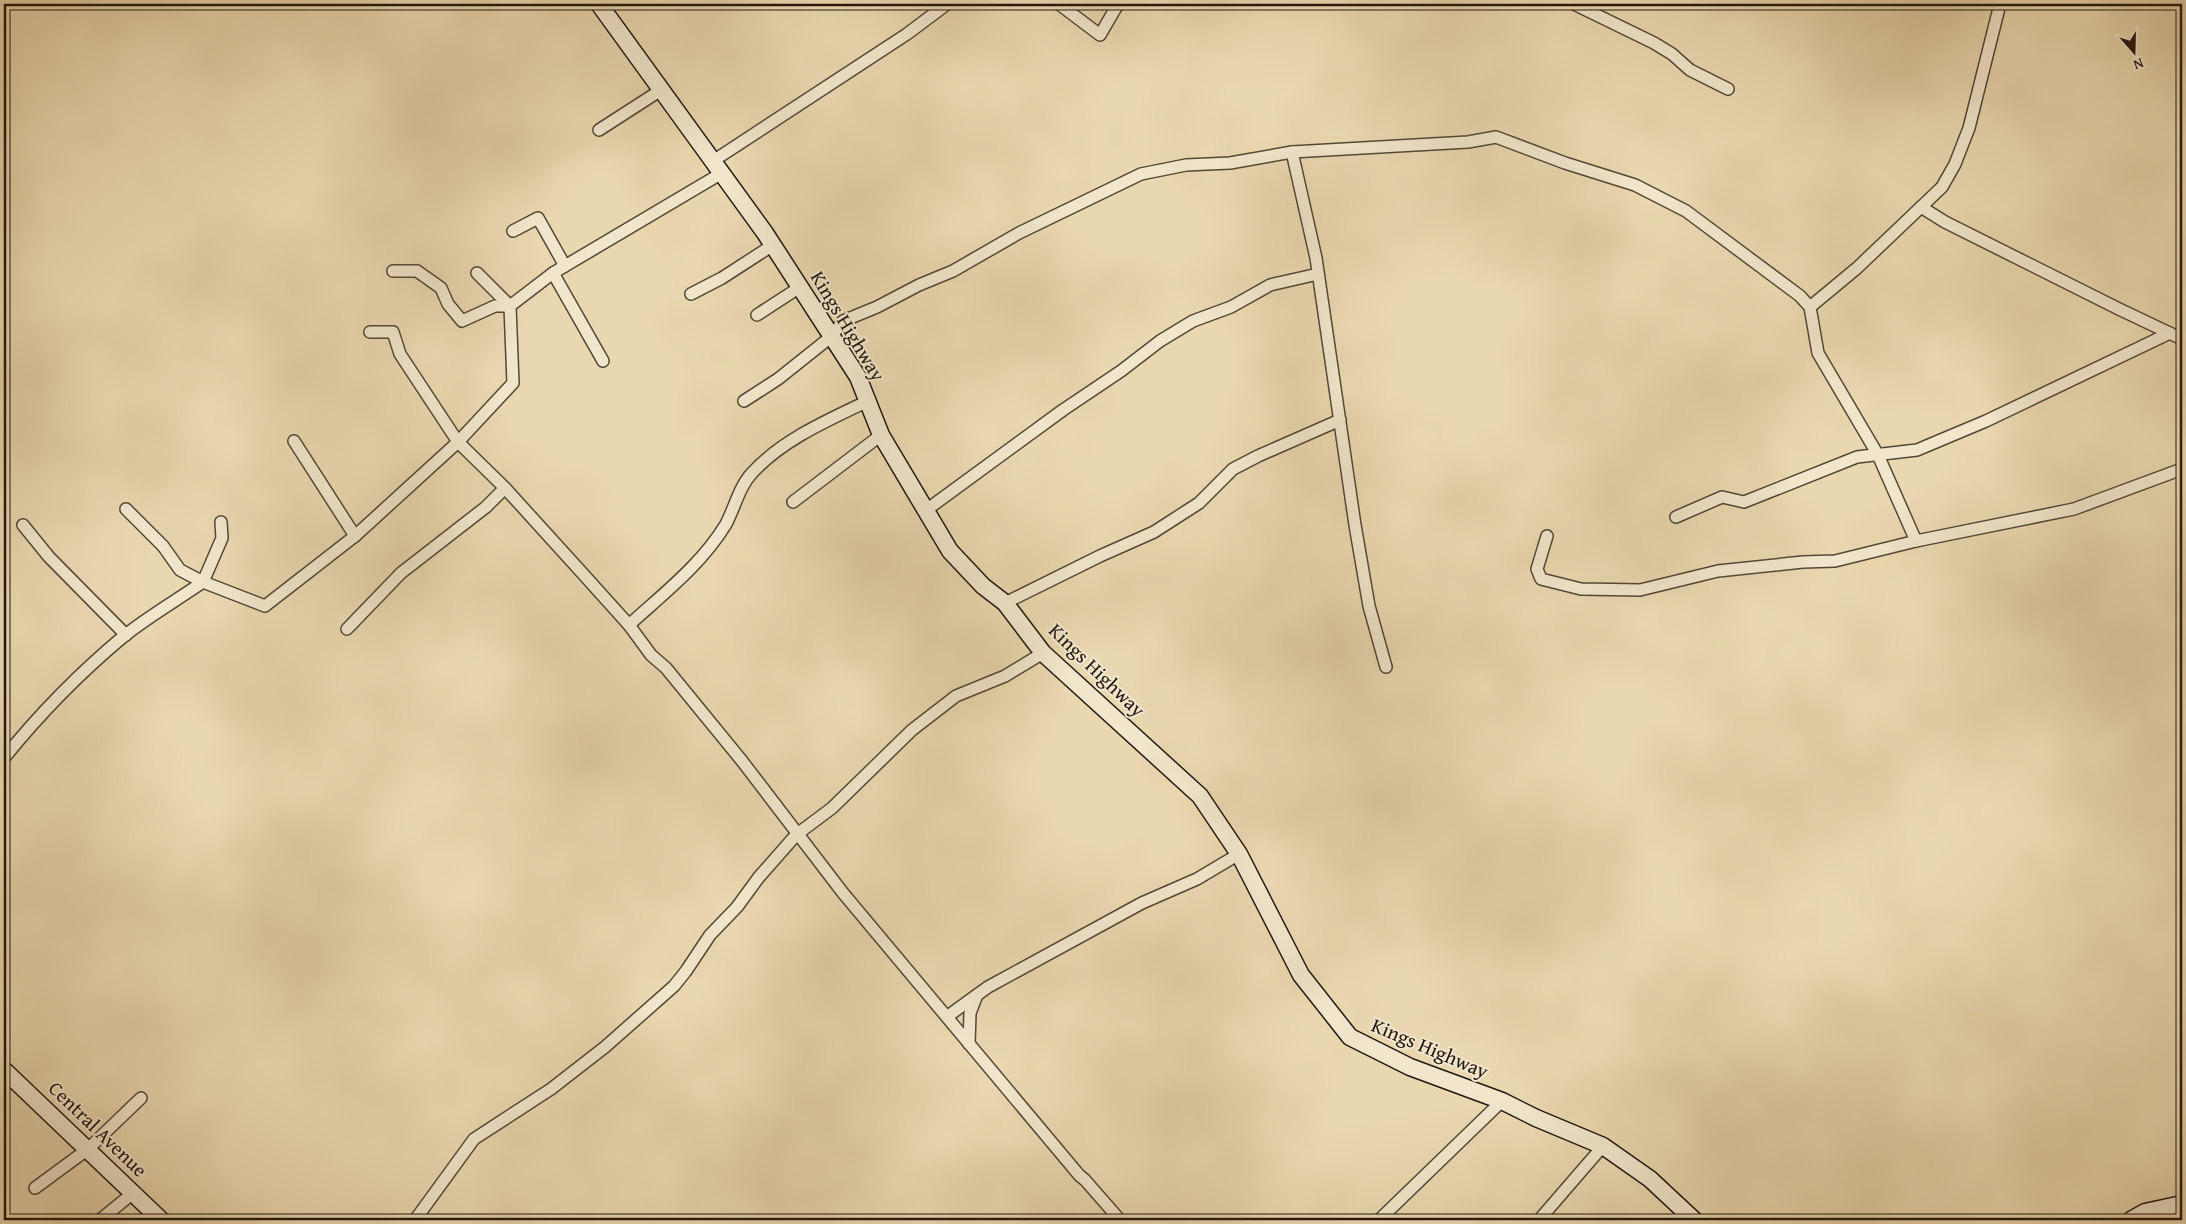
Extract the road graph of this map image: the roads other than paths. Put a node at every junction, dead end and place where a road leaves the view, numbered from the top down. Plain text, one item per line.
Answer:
1 (599, 4) edge
2 (947, 4) edge
3 (1059, 4) edge
4 (1118, 4) edge
5 (1574, 4) edge
6 (2000, 4) edge
7 (1728, 89) dead end
8 (661, 90) junction
9 (599, 130) dead end
10 (1292, 152) junction
11 (717, 167) junction
12 (1922, 207) junction
13 (513, 231) dead end
14 (773, 245) junction
15 (565, 266) junction
16 (393, 271) dead end
17 (477, 273) dead end
18 (553, 273) junction
19 (1318, 274) junction
20 (800, 287) junction
21 (691, 294) dead end
22 (510, 306) junction
23 (1810, 307) junction
24 (757, 315) dead end
25 (370, 332) dead end
26 (2170, 333) junction
27 (832, 336) junction
28 (2182, 339) edge
29 (603, 361) dead end
30 (744, 401) dead end
31 (868, 401) junction
32 (1340, 420) junction
33 (881, 435) junction
34 (294, 441) dead end
35 (458, 442) junction
36 (1878, 456) junction
37 (2182, 469) edge
38 (504, 488) junction
39 (793, 502) dead end
40 (126, 509) dead end
41 (925, 511) junction
42 (1676, 517) dead end
43 (221, 522) dead end
44 (23, 525) dead end
45 (355, 536) junction
46 (1547, 536) dead end
47 (1916, 541) junction
48 (203, 582) junction
49 (1005, 603) junction
50 (628, 624) junction
51 (347, 629) dead end
52 (126, 635) junction
53 (1043, 653) junction
54 (1386, 667) dead end
55 (4, 758) edge
56 (796, 834) junction
57 (1238, 854) junction
58 (977, 995) junction
59 (948, 1016) junction
60 (969, 1044) junction
61 (4, 1070) edge
62 (141, 1098) dead end
63 (1502, 1101) junction
64 (1603, 1146) junction
65 (88, 1149) junction
66 (35, 1188) dead end
67 (133, 1193) junction
68 (2182, 1204) edge
69 (1689, 1219) edge
70 (100, 1220) edge
71 (161, 1220) edge
72 (415, 1220) edge
73 (1120, 1220) edge
74 (1379, 1220) edge
75 (1539, 1220) edge
76 (2132, 1220) edge

1 - 8 street, Kings Highway
2 - 11 street
3 - 4 street
5 - 7 street
6 - 12 street
8 - 9 street
8 - 11 street, Kings Highway
10 - 19 street
10 - 23 street
10 - 27 street
11 - 14 street, Kings Highway
11 - 15 street
12 - 23 street
12 - 26 street
13 - 15 street
14 - 20 street, Kings Highway
14 - 21 street
15 - 18 street
16 - 22 street
17 - 22 street
18 - 22 street
18 - 29 street
19 - 32 street
19 - 41 street
20 - 24 street
20 - 27 street, Kings Highway
22 - 35 street
23 - 36 street
25 - 35 street
26 - 28 street
26 - 36 street
27 - 30 street
27 - 31 street, Kings Highway
31 - 33 street, Kings Highway
31 - 50 street
32 - 49 street
32 - 54 street
33 - 39 street
33 - 41 street, Kings Highway
34 - 45 street
35 - 38 street
35 - 45 street
36 - 42 street
36 - 47 street
37 - 47 street
38 - 50 street
38 - 51 street
40 - 48 street
41 - 49 street, Kings Highway
43 - 48 street
44 - 52 street
45 - 48 street
46 - 47 street
48 - 52 street
49 - 53 street, Kings Highway
50 - 56 street
52 - 55 street
53 - 56 street
53 - 57 street, Kings Highway
56 - 59 street
56 - 72 street
57 - 58 street
57 - 63 street, Kings Highway
58 - 59 street
58 - 60 street
59 - 60 street
60 - 73 street
61 - 65 street, Central Avenue
62 - 65 street
63 - 64 street, Kings Highway
63 - 74 street
64 - 69 street, Kings Highway
64 - 75 street
65 - 66 street
65 - 67 street, Central Avenue
67 - 70 street
67 - 71 street, Central Avenue
68 - 76 street

